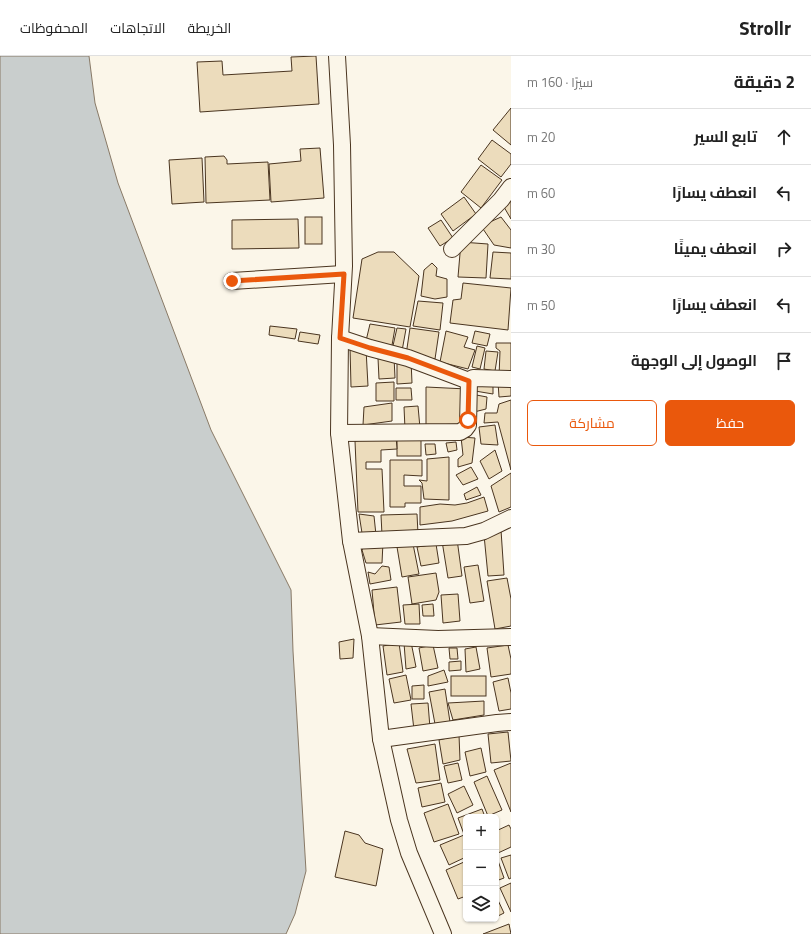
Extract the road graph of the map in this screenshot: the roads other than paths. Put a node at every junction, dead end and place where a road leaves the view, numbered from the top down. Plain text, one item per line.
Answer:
1 (337, 56) edge
2 (511, 187) edge
3 (452, 249) dead end
4 (344, 274) junction
5 (232, 281) dead end
6 (340, 338) junction
7 (511, 379) edge
8 (469, 381) junction
9 (339, 433) junction
10 (511, 518) edge
11 (351, 541) junction
12 (370, 636) junction
13 (511, 637) edge
14 (511, 722) edge
15 (381, 739) junction
16 (443, 934) edge

1 - 4 street
2 - 3 street
4 - 5 street
4 - 6 street
6 - 8 street
6 - 9 street
7 - 8 street
8 - 9 street
9 - 11 street
10 - 11 street
11 - 12 street
12 - 13 street
12 - 15 street
14 - 15 street
15 - 16 street

